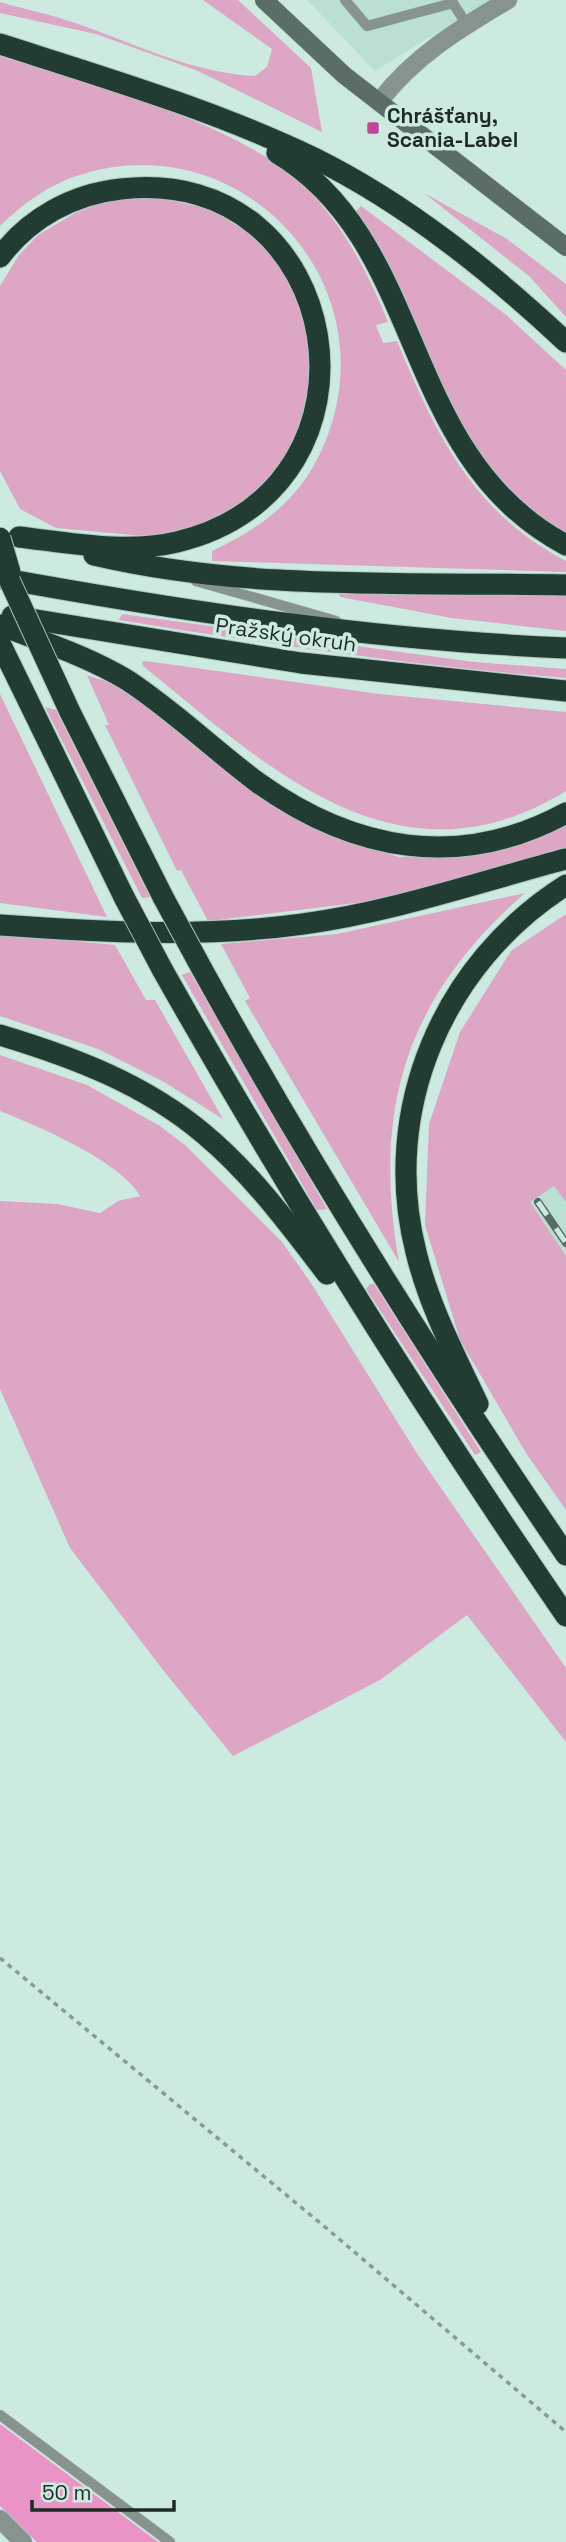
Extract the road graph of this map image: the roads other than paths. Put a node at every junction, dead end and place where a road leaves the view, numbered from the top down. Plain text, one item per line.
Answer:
1 (264, 0) edge
2 (345, 0) edge
3 (508, 0) edge
4 (452, 1) edge
5 (467, 25) junction
6 (0, 44) edge
7 (379, 102) junction
8 (202, 112) junction
9 (566, 247) edge
10 (0, 257) edge
11 (566, 342) edge
12 (6, 536) edge
13 (566, 545) edge
14 (0, 561) edge
15 (146, 567) junction
16 (0, 578) edge
17 (566, 584) edge
18 (18, 600) junction
19 (0, 614) edge
20 (0, 625) edge
21 (394, 637) junction
22 (0, 643) edge
23 (566, 648) edge
24 (566, 691) edge
25 (566, 813) edge
26 (566, 859) edge
27 (566, 885) edge
28 (0, 914) edge
29 (0, 925) edge
30 (112, 930) junction
31 (0, 1035) edge
32 (402, 1370) junction
33 (514, 1479) junction
34 (566, 1555) edge
35 (563, 1607) edge
36 (0, 2415) edge
37 (0, 2519) edge
38 (23, 2542) edge
39 (170, 2542) edge

1 - 7 main road
2 - 4 lane
3 - 5 street
4 - 5 lane
5 - 7 street
6 - 8 highway
7 - 9 main road
8 - 11 highway
8 - 13 highway
10 - 12 highway
12 - 15 highway
12 - 18 highway, bridge
14 - 18 highway, bridge
15 - 17 highway
15 - 21 lane
16 - 21 highway, Pražský okruh
18 - 33 highway, bridge
19 - 24 highway, Pražský okruh
20 - 25 highway
21 - 23 highway, Pražský okruh
22 - 32 highway, bridge
26 - 30 highway
27 - 33 highway
28 - 30 highway
29 - 30 highway
31 - 32 highway
32 - 35 highway
33 - 34 highway
36 - 39 lane
37 - 38 street

